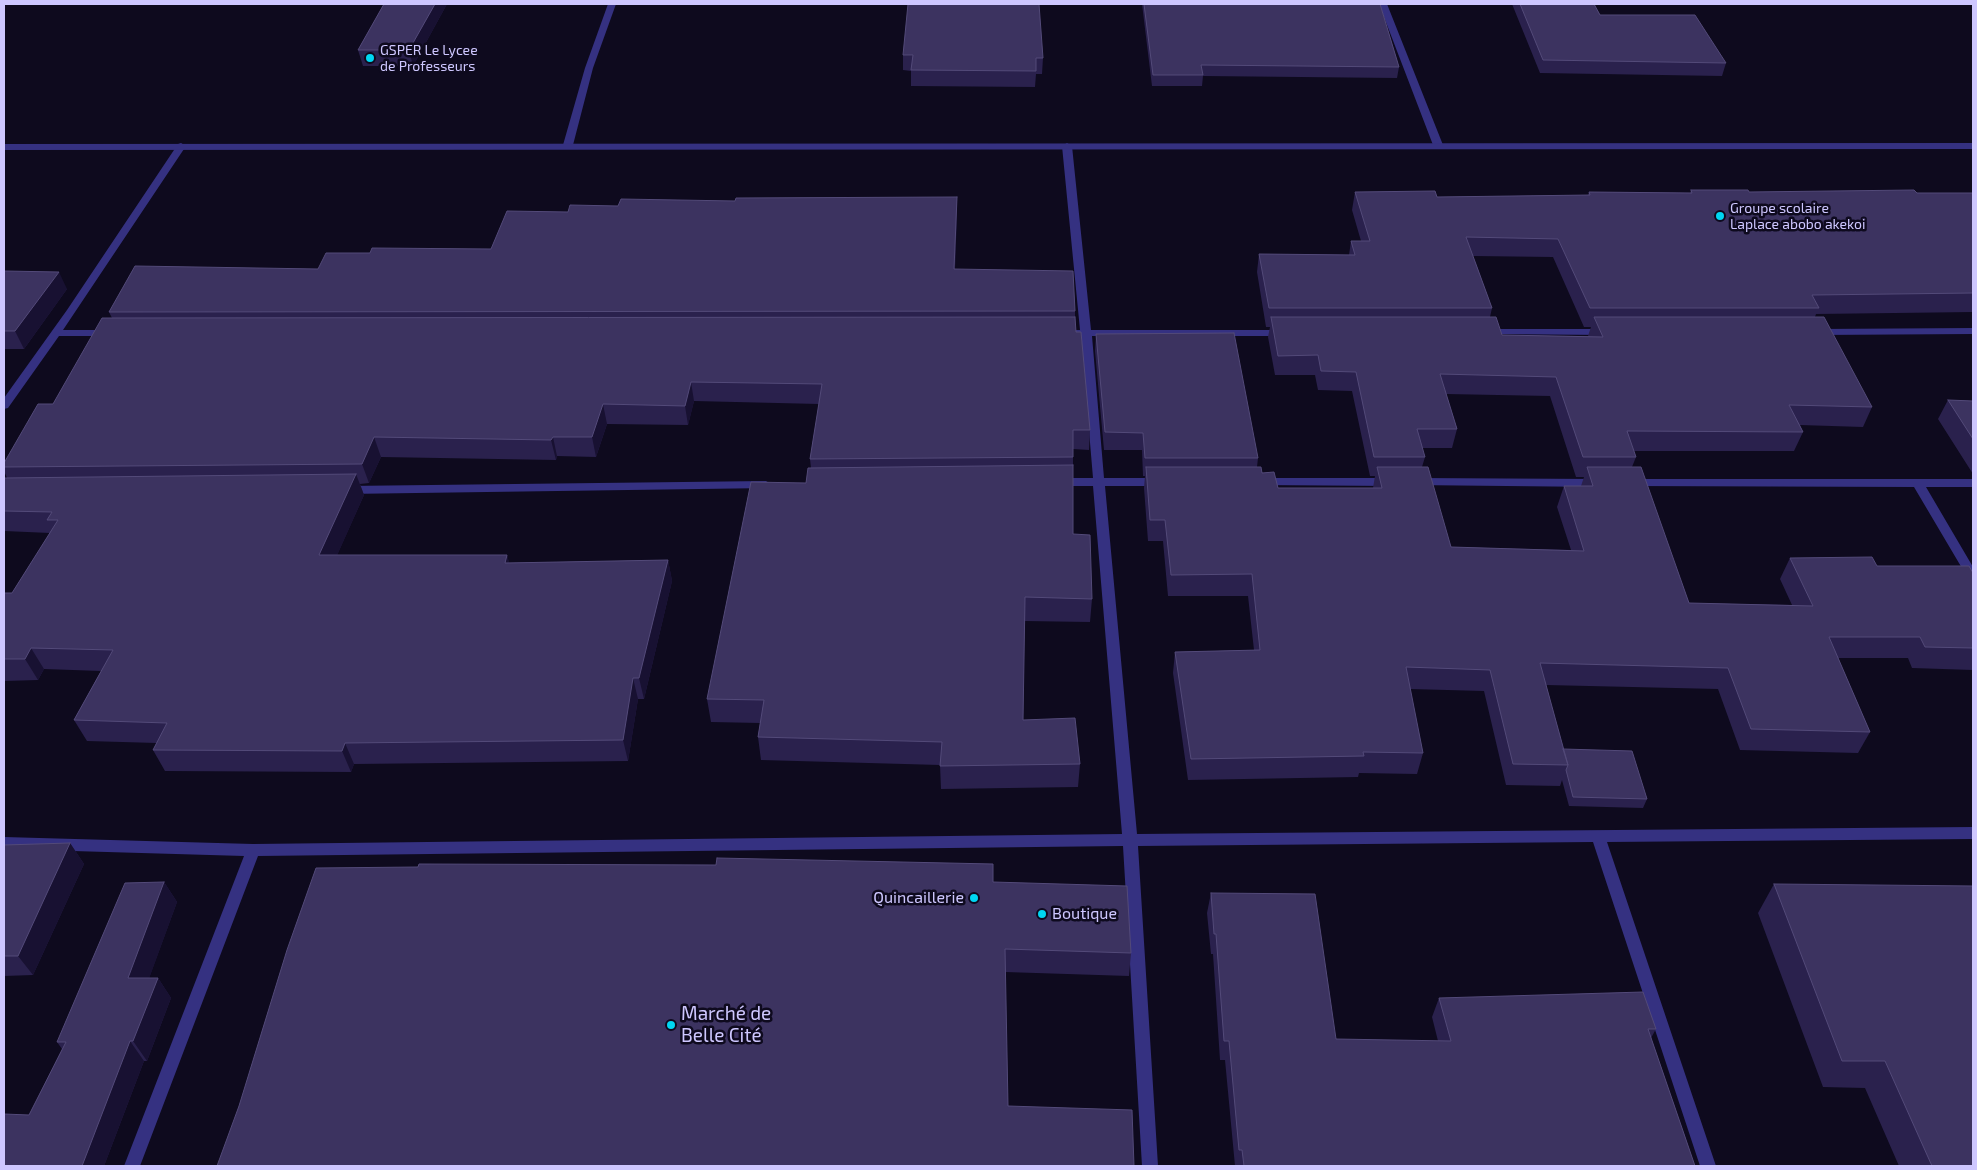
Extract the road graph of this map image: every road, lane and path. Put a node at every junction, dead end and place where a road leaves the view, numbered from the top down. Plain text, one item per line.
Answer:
1 (612, 4) edge
2 (1383, 4) edge
3 (568, 145) junction
4 (1438, 145) junction
5 (181, 146) junction
6 (1067, 146) junction
7 (1973, 146) edge
8 (4, 147) edge
9 (1973, 331) edge
10 (1475, 332) edge
11 (1614, 332) edge
12 (1804, 332) edge
13 (54, 333) junction
14 (124, 333) edge
15 (1057, 333) edge
16 (1086, 333) junction
17 (1296, 333) edge
18 (4, 406) edge
19 (1040, 482) edge
20 (1100, 482) junction
21 (1170, 482) edge
22 (1250, 482) edge
23 (1918, 483) junction
24 (1973, 483) edge
25 (781, 485) edge
26 (333, 490) edge
27 (1973, 576) edge
28 (1973, 833) edge
29 (1598, 836) junction
30 (1130, 840) junction
31 (4, 843) edge
32 (253, 850) junction
33 (132, 1166) edge
34 (1150, 1166) edge
35 (1708, 1166) edge

1 - 3 street
2 - 4 street
3 - 5 street
3 - 6 street
4 - 6 street
4 - 7 street
5 - 8 street
5 - 13 street
6 - 16 street
9 - 12 street
10 - 11 street
13 - 14 street
13 - 18 street
15 - 16 street
16 - 17 street
16 - 20 street
19 - 20 street
20 - 21 street
20 - 30 street
22 - 23 street
23 - 24 street
23 - 27 street
25 - 26 street
28 - 29 street
29 - 30 street
29 - 35 street
30 - 32 street
30 - 34 street
31 - 32 street
32 - 33 street

